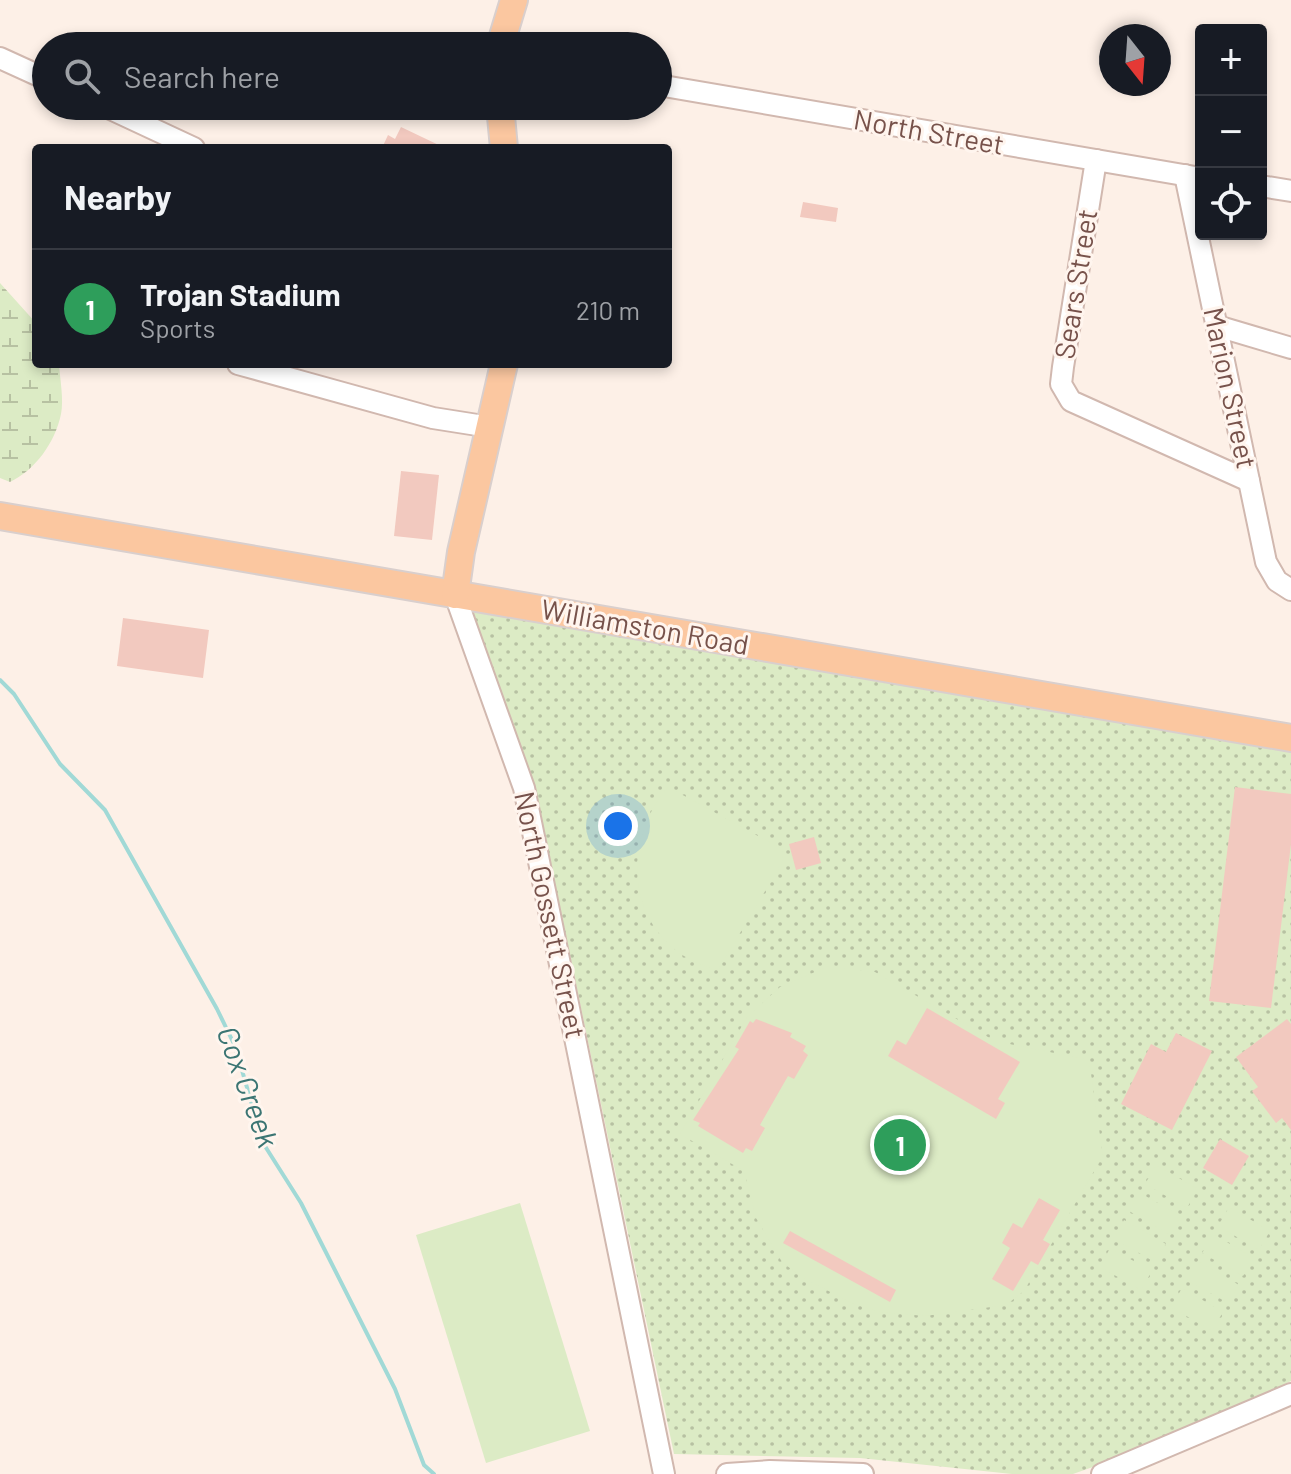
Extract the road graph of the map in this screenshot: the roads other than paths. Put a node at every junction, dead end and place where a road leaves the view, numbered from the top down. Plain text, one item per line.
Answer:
1 (514, 0) edge
2 (504, 32) edge
3 (0, 58) edge
4 (32, 73) edge
5 (672, 87) edge
6 (134, 120) edge
7 (501, 120) edge
8 (185, 144) edge
9 (504, 144) edge
10 (1096, 160) junction
11 (1193, 177) edge
12 (1267, 187) edge
13 (1291, 191) edge
14 (1217, 326) junction
15 (1291, 348) edge
16 (252, 368) edge
17 (503, 368) edge
18 (490, 427) junction
19 (1249, 481) junction
20 (0, 516) edge
21 (1291, 590) edge
22 (455, 595) junction
23 (1291, 738) edge
24 (1291, 1394) edge
25 (664, 1474) edge
26 (727, 1474) edge
27 (863, 1474) edge
28 (1102, 1474) edge

1 - 2 main road
3 - 4 street
5 - 10 street, North Street
6 - 8 street
7 - 9 main road
10 - 11 street, North Street
10 - 19 street, Sears Street
11 - 14 street, Marion Street
12 - 13 street
14 - 15 street
14 - 19 street, Marion Street
16 - 18 street
17 - 18 main road, North Gossett Street
18 - 22 main road, North Gossett Street
19 - 21 street, Marion Street
20 - 22 main road, Williamston Road
22 - 23 main road, Williamston Road
22 - 25 street, North Gossett Street
24 - 28 street
26 - 27 street

